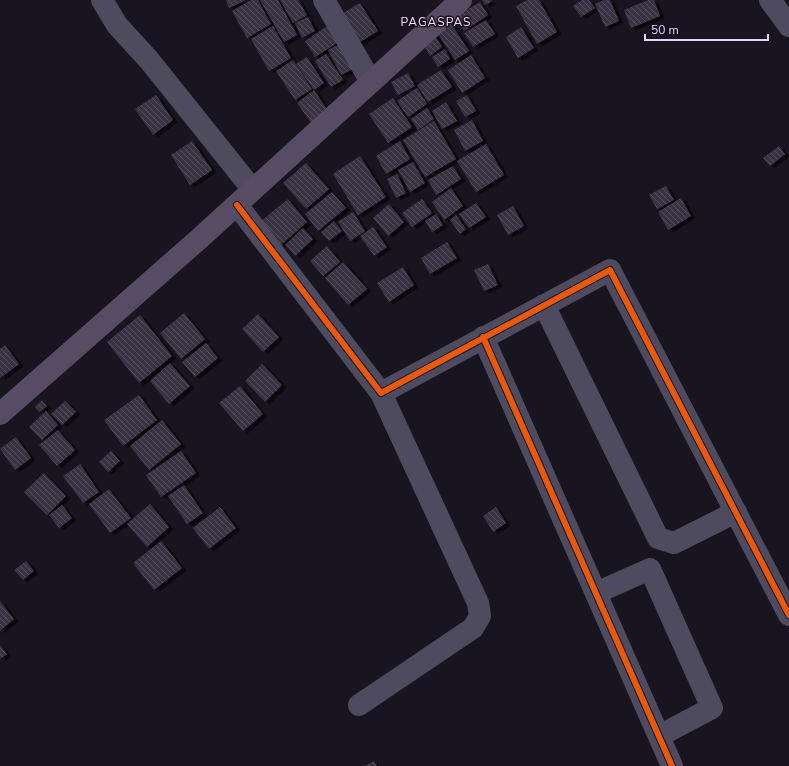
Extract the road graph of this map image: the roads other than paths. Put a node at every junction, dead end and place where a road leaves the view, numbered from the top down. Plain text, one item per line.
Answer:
1 (102, 0) edge
2 (324, 0) edge
3 (461, 0) edge
4 (770, 0) edge
5 (789, 26) edge
6 (371, 82) junction
7 (245, 197) junction
8 (544, 305) junction
9 (483, 337) junction
10 (381, 393) junction
11 (0, 414) edge
12 (736, 512) junction
13 (596, 593) junction
14 (789, 615) edge
15 (359, 705) dead end
16 (659, 736) junction
17 (672, 766) edge

1 - 7 street
2 - 6 street
3 - 6 main road
4 - 5 street
6 - 7 main road
7 - 10 street
7 - 11 main road
8 - 9 street
8 - 12 street
8 - 12 street
9 - 10 street
9 - 13 street
10 - 15 street
12 - 14 street
13 - 16 street
13 - 16 street
16 - 17 street

